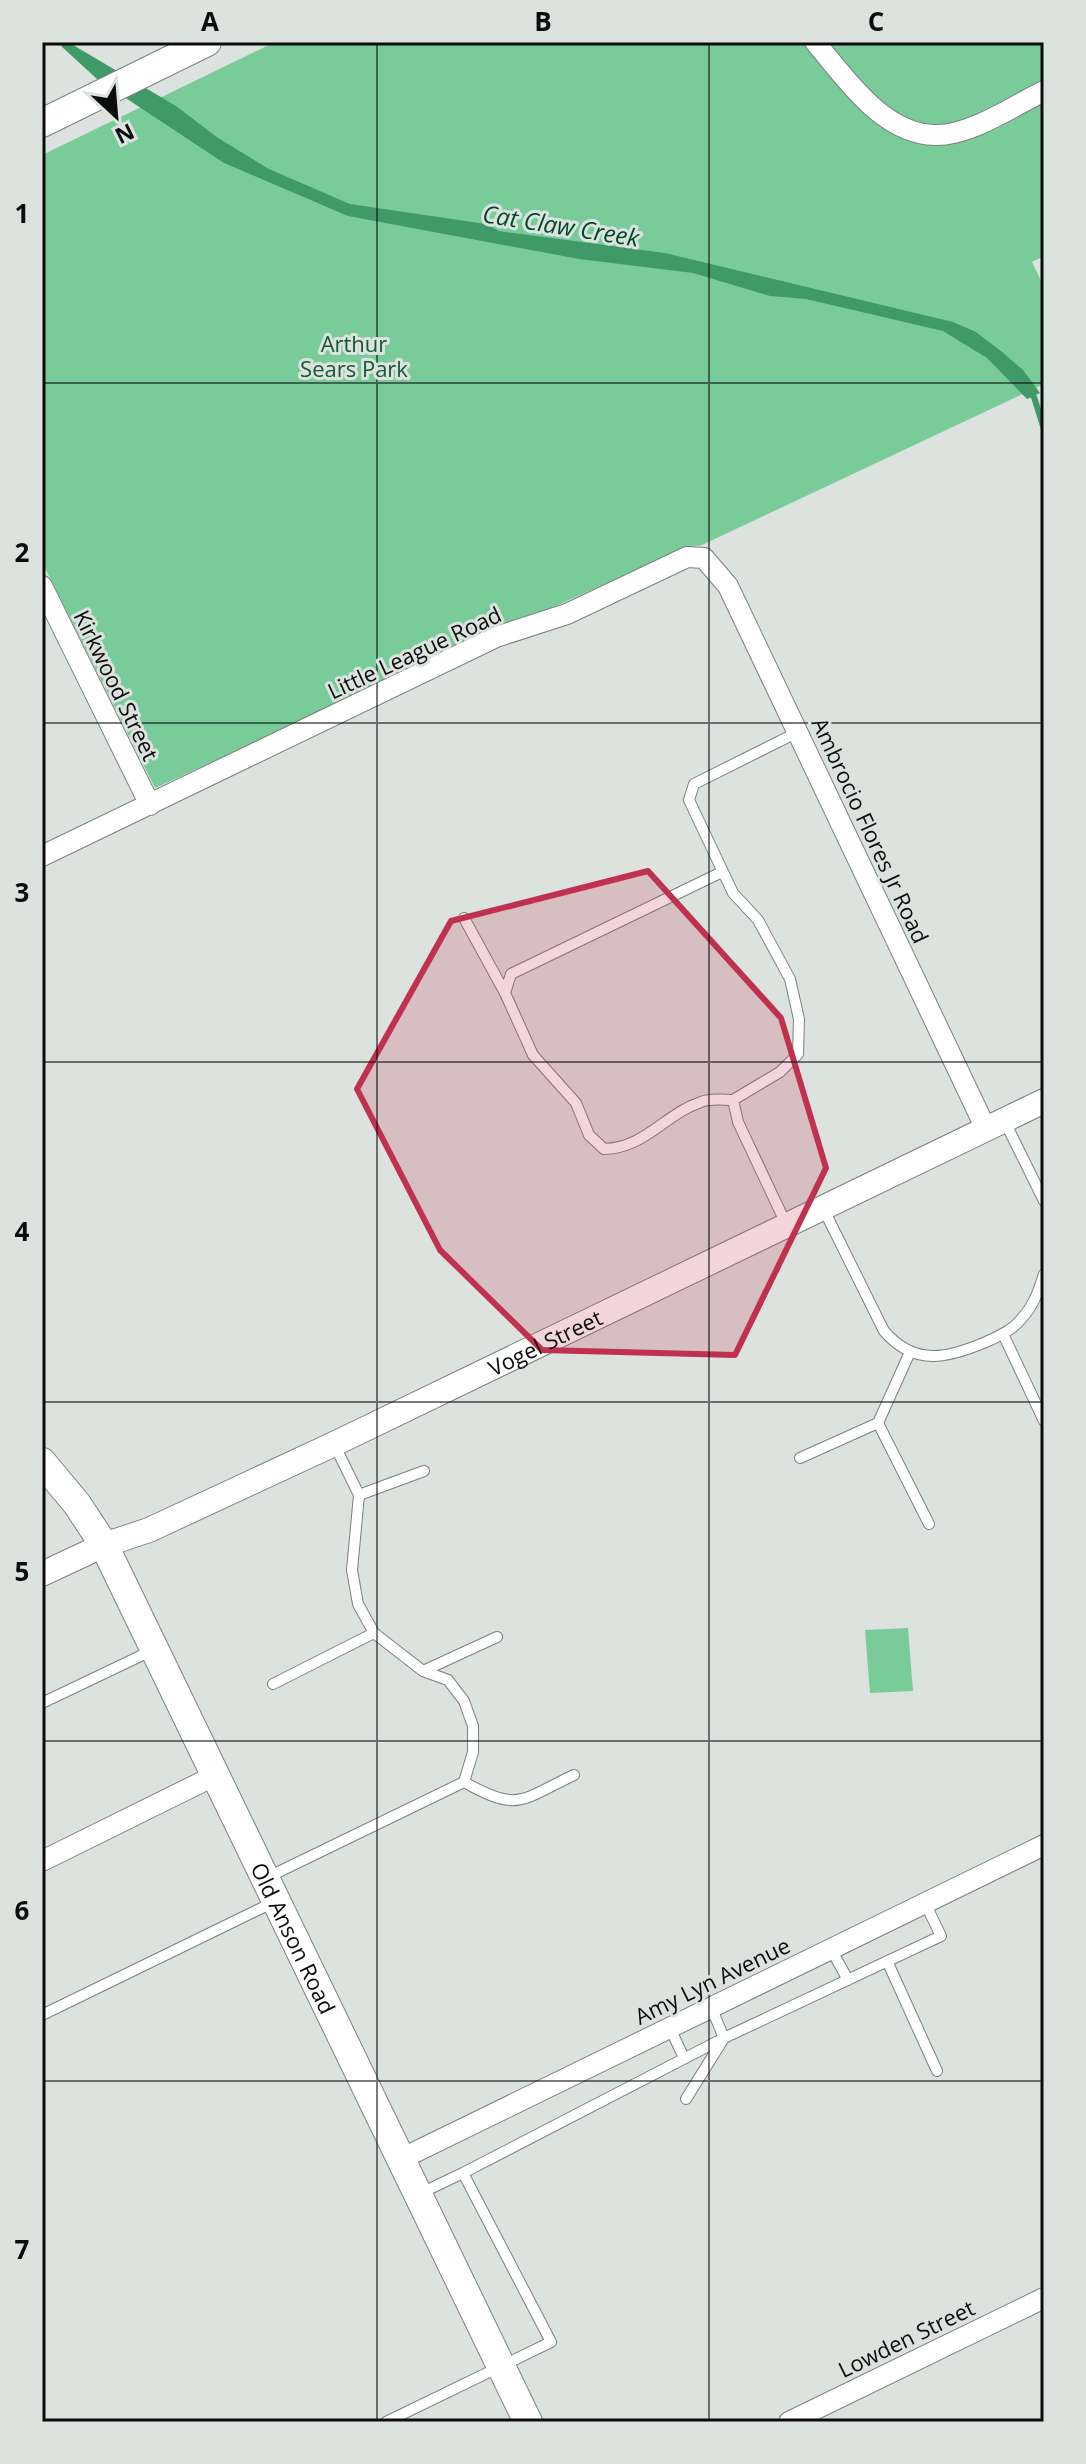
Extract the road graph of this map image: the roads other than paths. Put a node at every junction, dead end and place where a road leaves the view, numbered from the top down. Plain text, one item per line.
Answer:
1 (207, 42) edge
2 (815, 42) edge
3 (163, 51) edge
4 (1044, 91) edge
5 (42, 123) edge
6 (704, 558) joint
7 (42, 586) edge
8 (798, 732) junction
9 (150, 805) junction
10 (42, 856) edge
11 (722, 872) junction
12 (464, 918) dead end
13 (505, 993) junction
14 (733, 1100) junction
15 (1044, 1101) edge
16 (995, 1124) junction
17 (1044, 1201) edge
18 (823, 1208) junction
19 (787, 1226) junction
20 (1044, 1274) edge
21 (1003, 1334) junction
22 (910, 1352) junction
23 (1044, 1421) edge
24 (878, 1423) junction
25 (334, 1444) junction
26 (800, 1458) dead end
27 (42, 1462) edge
28 (424, 1471) dead end
29 (359, 1495) junction
30 (929, 1524) dead end
31 (104, 1545) junction
32 (42, 1574) edge
33 (374, 1633) junction
34 (497, 1637) dead end
35 (155, 1650) junction
36 (423, 1671) junction
37 (273, 1684) dead end
38 (42, 1703) edge
39 (216, 1775) junction
40 (574, 1775) dead end
41 (464, 1782) junction
42 (1044, 1845) edge
43 (42, 1861) edge
44 (270, 1890) junction
45 (925, 1903) junction
46 (831, 1949) junction
47 (888, 1963) junction
48 (848, 1980) junction
49 (711, 2007) junction
50 (42, 2015) edge
51 (670, 2028) junction
52 (724, 2038) junction
53 (684, 2058) junction
54 (937, 2071) dead end
55 (686, 2099) dead end
56 (401, 2159) junction
57 (463, 2173) junction
58 (419, 2195) junction
59 (1044, 2298) edge
60 (502, 2367) junction
61 (386, 2422) edge
62 (528, 2422) edge
63 (789, 2422) edge

1 - 3 main road
2 - 4 street
3 - 5 main road
6 - 8 street, Ambrocio Flores Jr Road
6 - 9 street, Little League Road
7 - 9 street, Kirkwood Street
8 - 11 lane
8 - 16 street, Ambrocio Flores Jr Road
9 - 10 street, Little League Road
11 - 13 lane
11 - 14 lane
12 - 13 lane
13 - 14 lane
14 - 19 lane
15 - 16 street, Vogel Street
16 - 17 lane
16 - 18 street, Vogel Street
18 - 19 street, Vogel Street
18 - 22 lane
19 - 25 street, Vogel Street
20 - 21 lane
21 - 22 lane
21 - 23 lane
22 - 24 lane
24 - 26 lane
24 - 30 lane
25 - 29 lane
25 - 31 street, Vogel Street
27 - 31 main road, Old Anson Road
28 - 29 lane
29 - 33 lane
31 - 32 street, Vogel Street
31 - 35 main road, Old Anson Road
33 - 36 lane
33 - 37 lane
34 - 36 lane
35 - 38 lane
35 - 39 main road, Old Anson Road
36 - 41 lane
39 - 43 street
39 - 44 main road, Old Anson Road
40 - 41 lane
41 - 44 lane
42 - 45 street, Amy Lyn Avenue
44 - 50 lane
44 - 56 main road, Old Anson Road
45 - 46 street, Amy Lyn Avenue
45 - 47 lane
46 - 48 lane
46 - 49 street, Amy Lyn Avenue
47 - 48 lane
47 - 54 lane
48 - 52 lane
49 - 51 street, Amy Lyn Avenue
49 - 52 lane
51 - 53 lane
51 - 56 street, Amy Lyn Avenue
52 - 53 lane
52 - 55 lane
53 - 57 lane
56 - 58 main road, Old Anson Road
57 - 58 lane
57 - 60 lane
58 - 60 main road, Old Anson Road
59 - 63 street, Lowden Street
60 - 61 lane
60 - 62 main road, Old Anson Road

